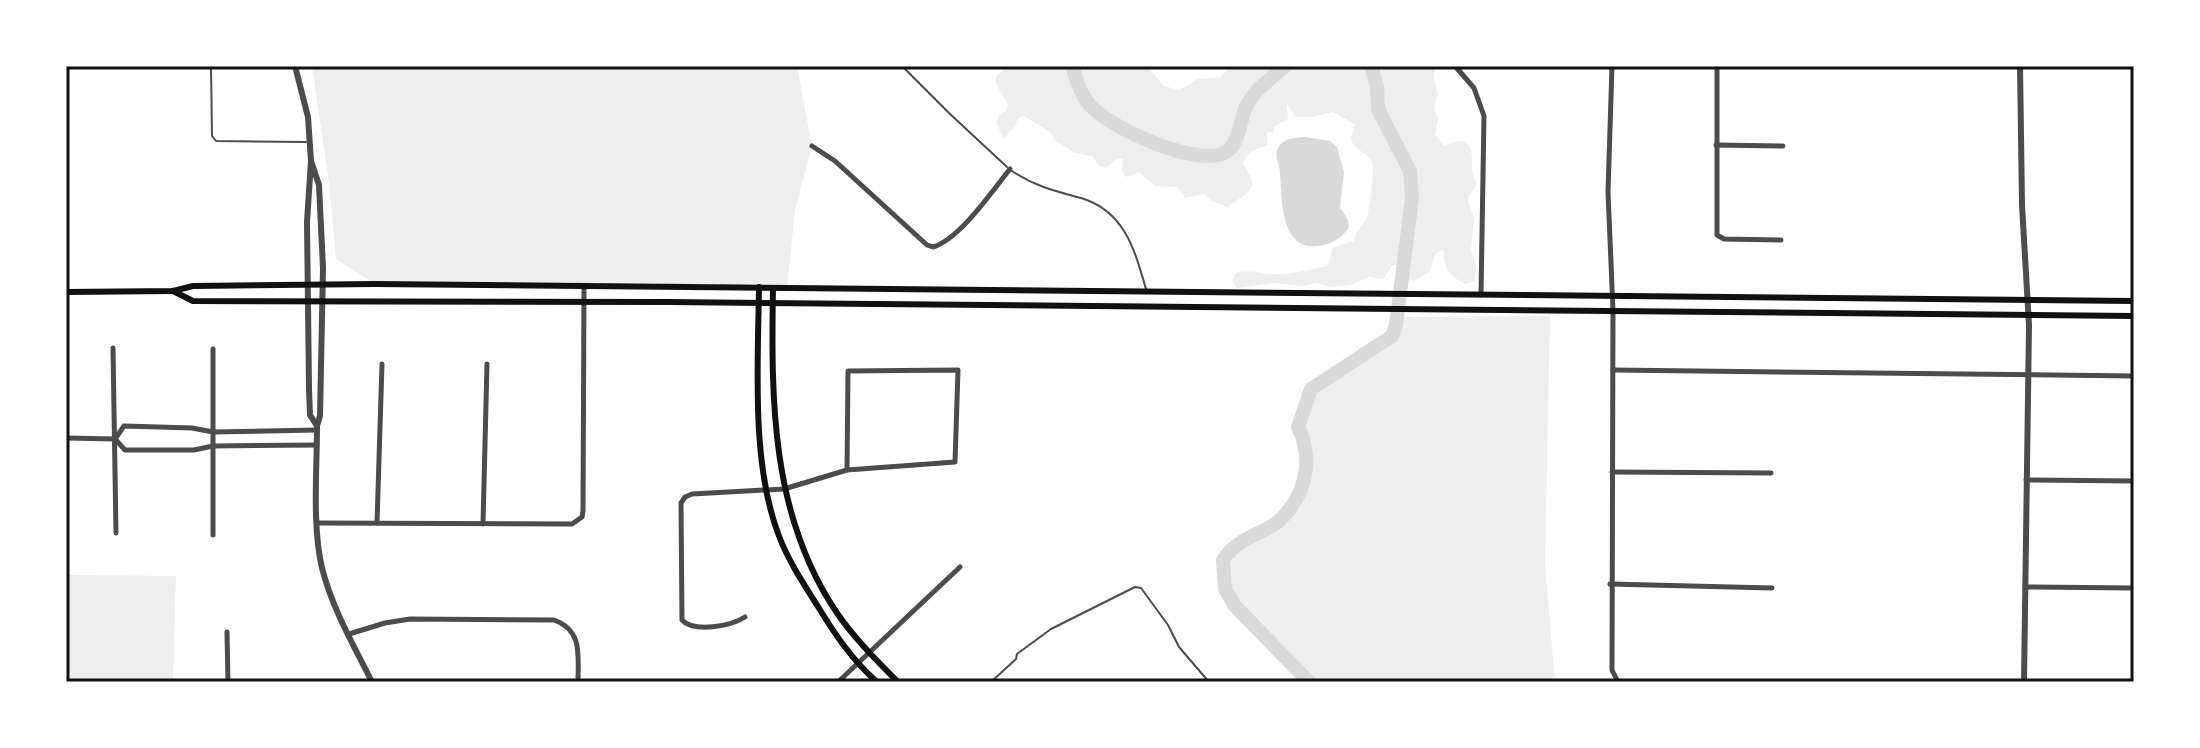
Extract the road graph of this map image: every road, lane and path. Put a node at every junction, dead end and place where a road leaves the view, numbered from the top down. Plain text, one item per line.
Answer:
1 (211, 66) edge
2 (295, 66) edge
3 (902, 66) edge
4 (1455, 66) edge
5 (1612, 66) edge
6 (1717, 66) edge
7 (2020, 66) edge
8 (310, 142) junction
9 (1716, 145) junction
10 (812, 146) dead end
11 (1783, 146) dead end
12 (311, 161) junction
13 (1010, 169) junction
14 (1781, 240) dead end
15 (308, 285) junction
16 (323, 285) junction
17 (759, 287) junction
18 (584, 288) junction
19 (773, 288) junction
20 (173, 291) junction
21 (1147, 291) junction
22 (66, 292) edge
23 (1481, 295) junction
24 (1612, 296) junction
25 (2027, 300) junction
26 (308, 301) junction
27 (323, 301) junction
28 (2134, 301) edge
29 (584, 302) junction
30 (758, 304) junction
31 (773, 304) junction
32 (1613, 310) junction
33 (2028, 315) junction
34 (2134, 316) edge
35 (113, 348) dead end
36 (213, 349) dead end
37 (382, 364) dead end
38 (487, 364) dead end
39 (1613, 370) junction
40 (2028, 375) junction
41 (2134, 376) edge
42 (317, 428) junction
43 (213, 432) junction
44 (66, 438) edge
45 (115, 439) junction
46 (317, 445) junction
47 (213, 446) junction
48 (847, 470) junction
49 (1612, 472) junction
50 (1771, 473) dead end
51 (2026, 480) junction
52 (2134, 481) edge
53 (784, 489) junction
54 (767, 490) junction
55 (318, 523) junction
56 (377, 523) junction
57 (483, 524) junction
58 (116, 533) dead end
59 (213, 535) dead end
60 (960, 567) dead end
61 (1610, 584) junction
62 (2025, 587) junction
63 (1772, 588) dead end
64 (2134, 588) edge
65 (745, 617) dead end
66 (227, 632) dead end
67 (349, 634) junction
68 (870, 652) junction
69 (858, 663) junction
70 (228, 682) edge
71 (372, 682) edge
72 (578, 682) edge
73 (838, 682) edge
74 (877, 682) edge
75 (898, 682) edge
76 (991, 682) edge
77 (1209, 682) edge
78 (1618, 682) edge
79 (2024, 682) edge

1 - 8 lane
2 - 8 street
3 - 13 lane
4 - 23 street
5 - 24 street
6 - 9 street
7 - 25 street
8 - 12 street
9 - 11 street
9 - 14 street
10 - 13 street
12 - 15 street
12 - 16 street
13 - 21 lane
15 - 16 main road
15 - 20 main road
15 - 26 street
16 - 18 main road
16 - 27 street
17 - 18 main road
17 - 19 main road
17 - 30 main road
18 - 29 street
19 - 21 main road
19 - 31 main road
20 - 22 main road
20 - 26 main road
21 - 23 main road
23 - 24 main road
24 - 25 main road
24 - 32 street
25 - 28 main road
25 - 33 street
26 - 27 main road
26 - 42 street
27 - 29 main road
27 - 42 street
29 - 30 main road
29 - 57 street
30 - 31 main road
30 - 54 main road
31 - 32 main road
31 - 53 main road
32 - 33 main road
32 - 39 street
33 - 34 main road
33 - 40 street
35 - 45 street
36 - 43 street
37 - 56 street
38 - 57 street
39 - 40 street
39 - 49 street
40 - 41 street
40 - 51 street
42 - 43 street
42 - 46 street
43 - 45 street
43 - 47 street
44 - 45 street
45 - 47 street
45 - 58 street
46 - 47 street
46 - 55 street
47 - 59 street
48 - 48 street
48 - 53 street
49 - 50 street
49 - 61 street
51 - 52 street
51 - 62 street
53 - 54 street
53 - 68 main road
54 - 65 street
54 - 69 main road
55 - 56 street
55 - 67 street
56 - 57 street
60 - 68 street
61 - 63 street
61 - 78 street
62 - 64 street
62 - 79 street
66 - 70 street
67 - 71 street
67 - 72 street
68 - 69 street
68 - 75 main road
69 - 73 street
69 - 74 main road
76 - 77 lane

